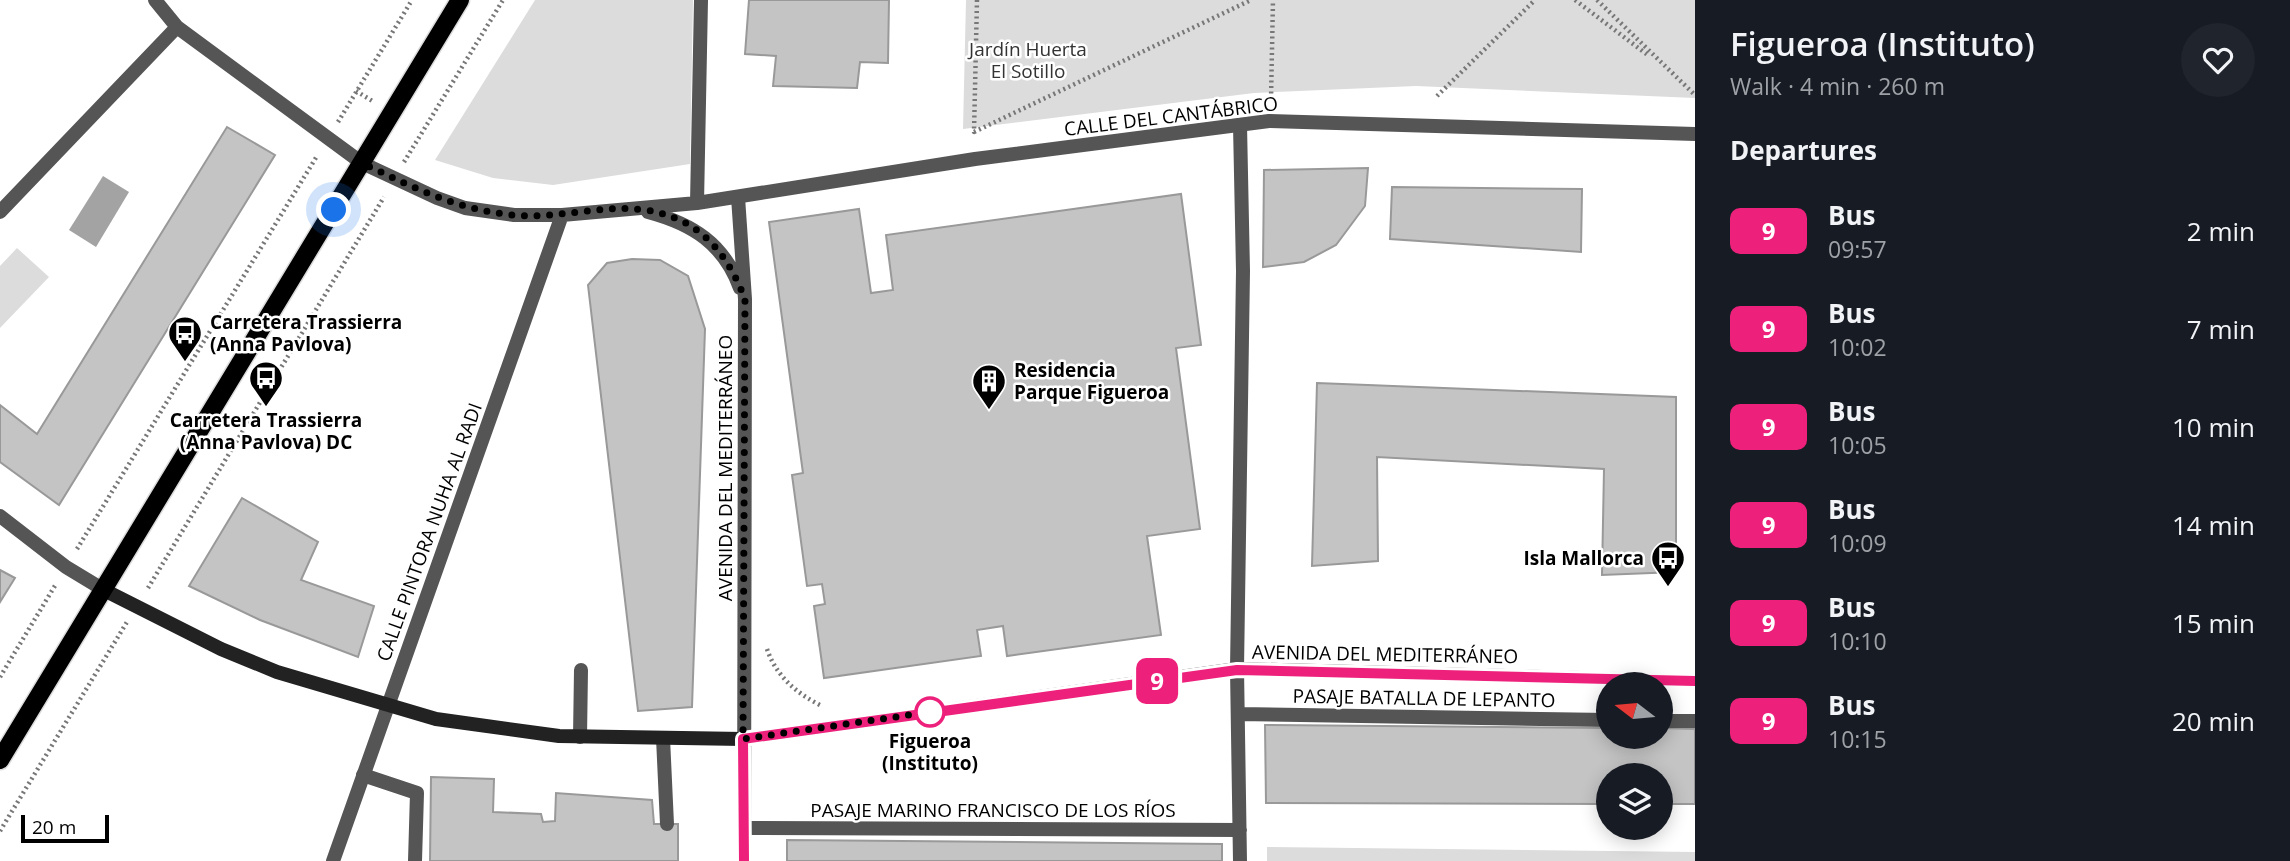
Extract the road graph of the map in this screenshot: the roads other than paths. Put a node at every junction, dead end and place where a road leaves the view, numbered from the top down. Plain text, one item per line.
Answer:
1 (155, 0) edge
2 (460, 0) edge
3 (701, 0) edge
4 (177, 27) junction
5 (1240, 125) junction
6 (1695, 134) edge
7 (362, 163) junction
8 (738, 197) junction
9 (697, 203) junction
10 (636, 209) junction
11 (0, 212) edge
12 (562, 215) junction
13 (745, 299) junction
14 (0, 516) edge
15 (104, 590) junction
16 (581, 670) dead end
17 (1237, 670) junction
18 (1695, 681) edge
19 (387, 706) junction
20 (1238, 714) junction
21 (1596, 720) edge
22 (1673, 721) edge
23 (1695, 721) edge
24 (580, 737) junction
25 (663, 738) junction
26 (743, 739) junction
27 (0, 760) edge
28 (363, 775) junction
29 (667, 824) dead end
30 (745, 828) junction
31 (1240, 830) junction
32 (333, 861) edge
33 (415, 861) edge
34 (744, 861) edge
35 (1240, 861) edge

1 - 4 street, CALLE DEL CANTÁBRICO
2 - 7 main road
3 - 9 street
4 - 7 street, CALLE DEL CANTÁBRICO
4 - 11 street
5 - 6 street, CALLE DEL CANTÁBRICO
5 - 8 street, CALLE DEL CANTÁBRICO
5 - 17 street
7 - 12 street, CALLE DEL CANTÁBRICO
7 - 15 main road
8 - 9 street, CALLE DEL CANTÁBRICO
8 - 13 street, AVENIDA DEL MEDITERRÁNEO
9 - 10 street, CALLE DEL CANTÁBRICO
10 - 12 street, CALLE DEL CANTÁBRICO
10 - 13 street
12 - 19 street, CALLE PINTORA NUHA AL RADI
13 - 26 street, AVENIDA DEL MEDITERRÁNEO
14 - 15 street
15 - 19 main road
15 - 27 main road
16 - 24 street
17 - 18 main road, AVENIDA DEL MEDITERRÁNEO
17 - 20 street
17 - 26 main road, AVENIDA DEL MEDITERRÁNEO
19 - 24 main road
19 - 28 street, CALLE PINTORA NUHA AL RADI
20 - 21 street, PASAJE BATALLA DE LEPANTO
20 - 31 street
22 - 23 street
24 - 25 main road
25 - 26 main road
25 - 29 street
26 - 30 street, AVENIDA DEL MEDITERRÁNEO
28 - 32 street, CALLE PINTORA NUHA AL RADI
28 - 33 street
30 - 31 street, PASAJE MARINO FRANCISCO DE LOS RÍOS
30 - 34 street, AVENIDA DEL MEDITERRÁNEO
31 - 35 street

